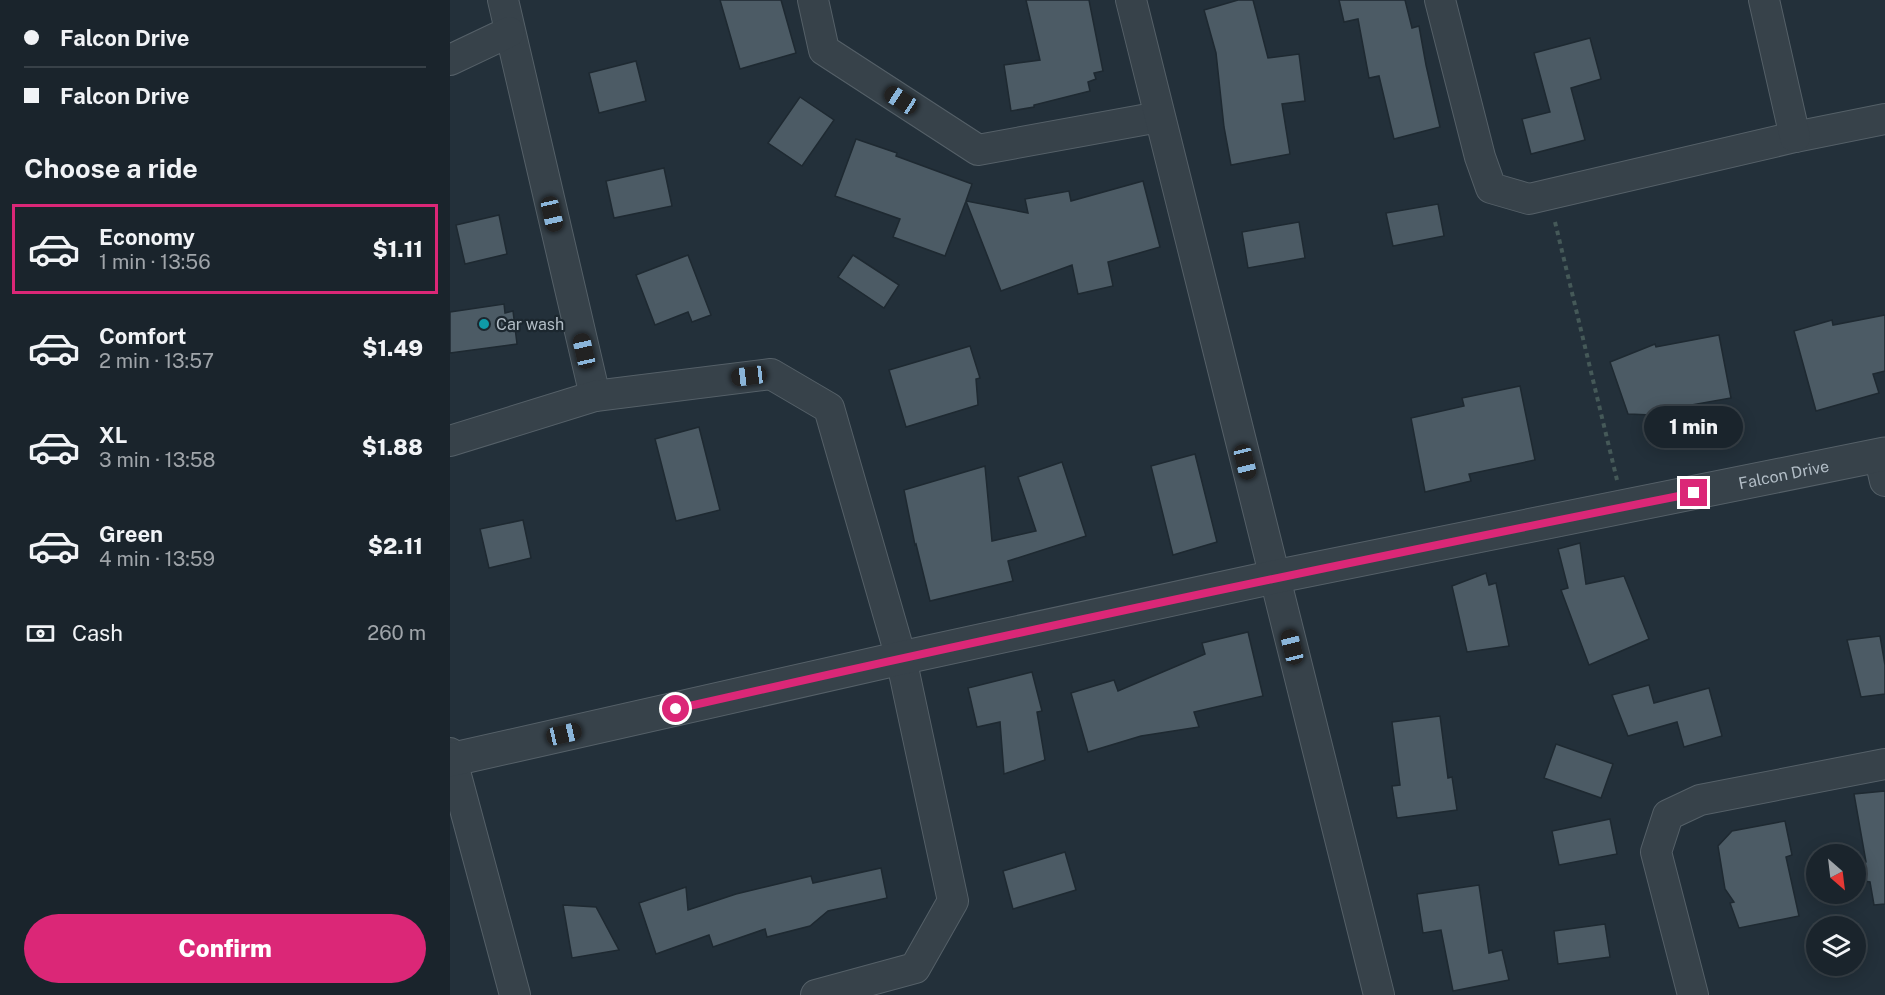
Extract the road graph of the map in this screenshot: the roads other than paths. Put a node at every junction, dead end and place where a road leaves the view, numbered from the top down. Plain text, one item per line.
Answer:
1 (502, 0) edge
2 (813, 0) edge
3 (1131, 0) edge
4 (1440, 0) edge
5 (1764, 0) edge
6 (509, 33) junction
7 (450, 60) edge
8 (1159, 117) junction
9 (1885, 119) edge
10 (1795, 137) junction
11 (595, 396) junction
12 (450, 441) edge
13 (1883, 463) edge
14 (1274, 577) junction
15 (901, 658) junction
16 (450, 757) edge
17 (1885, 765) edge
18 (515, 995) edge
19 (816, 995) edge
20 (1379, 995) edge
21 (1693, 995) edge

1 - 6 street
2 - 8 street
3 - 8 street
4 - 10 street
5 - 10 street
6 - 7 street
6 - 11 street
8 - 14 street
9 - 10 street
11 - 12 street
11 - 15 street
13 - 14 street, Falcon Drive
14 - 15 street, Falcon Drive
14 - 20 street
15 - 16 street, Falcon Drive
15 - 19 street
16 - 18 street
17 - 21 street

